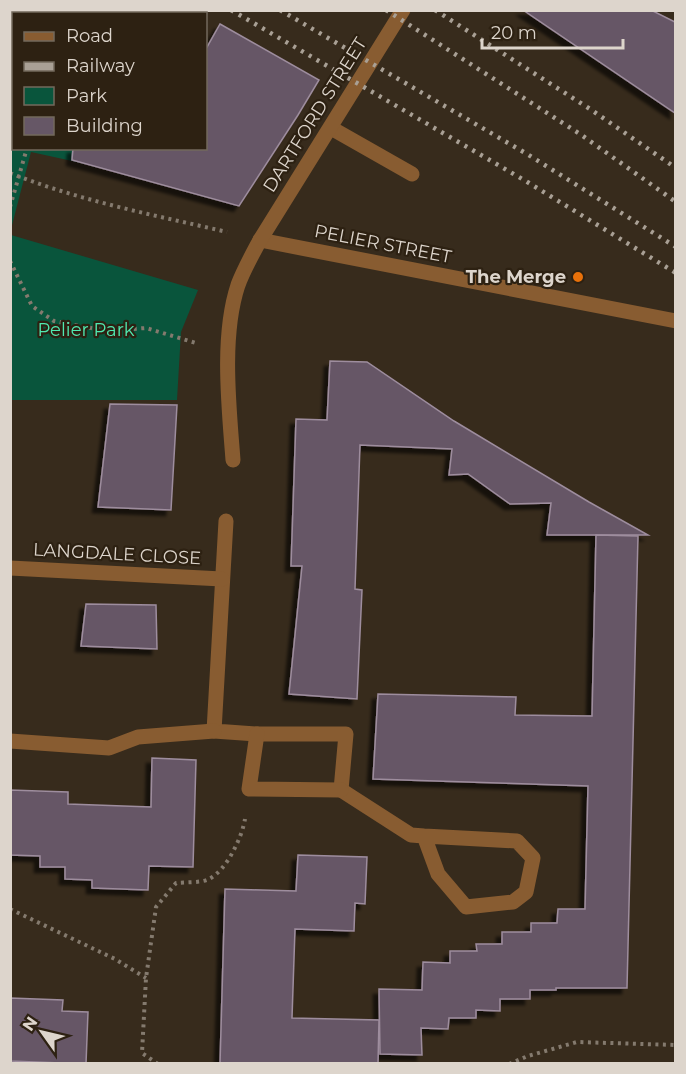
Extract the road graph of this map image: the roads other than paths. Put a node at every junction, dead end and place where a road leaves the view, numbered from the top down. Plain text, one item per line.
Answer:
1 (403, 10) edge
2 (331, 128) junction
3 (412, 174) dead end
4 (260, 240) junction
5 (675, 321) edge
6 (233, 460) dead end
7 (226, 521) dead end
8 (10, 568) edge
9 (222, 579) junction
10 (214, 731) junction
11 (256, 734) junction
12 (10, 741) edge
13 (341, 790) junction
14 (424, 836) junction

1 - 2 street, DARTFORD STREET
2 - 3 street
2 - 4 street, DARTFORD STREET
4 - 5 street, PELIER STREET
4 - 6 street
7 - 9 street, LANGDALE CLOSE
8 - 9 street, LANGDALE CLOSE
9 - 10 street, LANGDALE CLOSE
10 - 11 street
10 - 12 street
11 - 13 street
11 - 13 street
13 - 14 street
14 - 14 street

